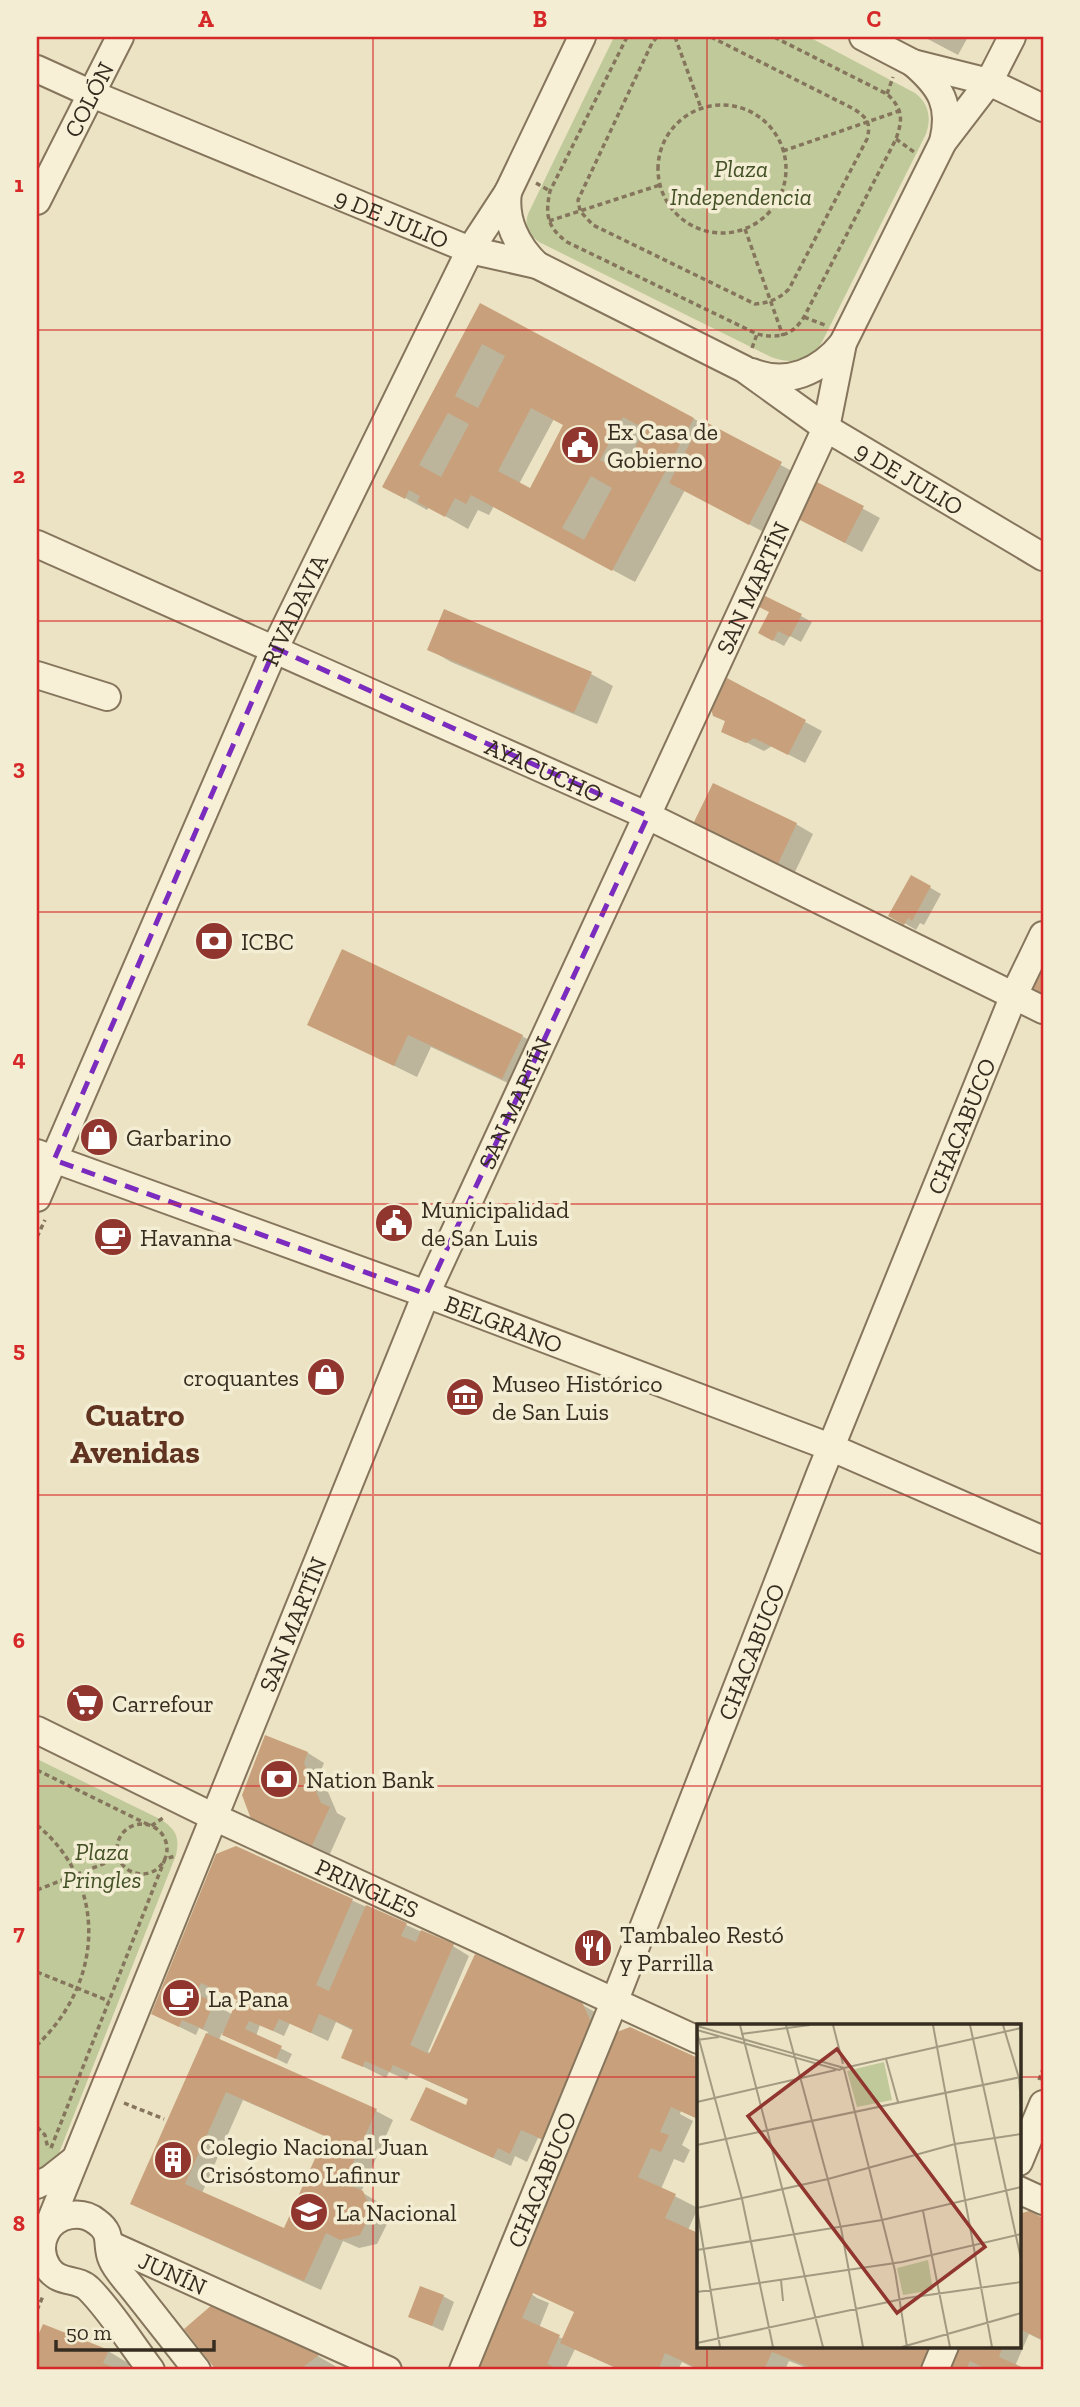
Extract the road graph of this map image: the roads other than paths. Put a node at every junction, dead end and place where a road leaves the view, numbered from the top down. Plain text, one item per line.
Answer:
1 (120, 37) edge
2 (582, 37) edge
3 (863, 37) edge
4 (1012, 37) edge
5 (913, 63) junction
6 (37, 69) edge
7 (989, 82) junction
8 (92, 94) junction
9 (1043, 108) edge
10 (943, 142) junction
11 (508, 192) junction
12 (37, 201) edge
13 (470, 250) junction
14 (537, 265) junction
15 (843, 343) junction
16 (744, 369) junction
17 (826, 428) junction
18 (37, 544) edge
19 (1043, 556) edge
20 (275, 648) junction
21 (37, 675) edge
22 (107, 697) dead end
23 (648, 816) junction
24 (1043, 935) edge
25 (1014, 995) junction
26 (1043, 1010) edge
27 (45, 1156) edge
28 (37, 1198) edge
29 (426, 1294) junction
30 (830, 1447) junction
31 (1043, 1540) edge
32 (37, 1730) edge
33 (214, 1817) junction
34 (615, 2000) junction
35 (697, 2040) edge
36 (1043, 2105) edge
37 (76, 2159) junction
38 (1020, 2160) edge
39 (37, 2185) edge
40 (1020, 2190) edge
41 (1043, 2202) edge
42 (47, 2227) edge
43 (110, 2245) junction
44 (944, 2348) edge
45 (151, 2370) edge
46 (197, 2370) edge
47 (388, 2370) edge
48 (463, 2370) edge
49 (936, 2370) edge

1 - 8 street, COLÓN
2 - 11 street, RIVADAVIA
3 - 5 street
4 - 7 street, SAN MARTÍN
5 - 7 street
5 - 10 street
6 - 8 street, 9 DE JULIO
7 - 9 street
7 - 10 street, SAN MARTÍN
8 - 12 street, COLÓN
8 - 13 street, 9 DE JULIO
10 - 15 street, SAN MARTÍN
11 - 13 street, RIVADAVIA
11 - 14 street
13 - 14 street, 9 DE JULIO
13 - 20 street, RIVADAVIA
14 - 16 street, 9 DE JULIO
15 - 16 street, 9 DE JULIO
15 - 17 street, SAN MARTÍN
16 - 17 street, 9 DE JULIO
17 - 19 street, 9 DE JULIO
17 - 23 street, SAN MARTÍN
18 - 20 street, AYACUCHO
20 - 23 street, AYACUCHO
20 - 27 street, RIVADAVIA
21 - 22 street
23 - 25 street, AYACUCHO
23 - 29 street, SAN MARTÍN
24 - 25 street, CHACABUCO
25 - 26 street, AYACUCHO
25 - 30 street, CHACABUCO
27 - 28 street, RIVADAVIA
27 - 29 street, BELGRANO
29 - 30 street, BELGRANO
29 - 33 street, SAN MARTÍN
30 - 31 street, BELGRANO
30 - 34 street, CHACABUCO
32 - 33 street, PRINGLES
33 - 34 street, PRINGLES
33 - 37 street, SAN MARTÍN
34 - 35 street, PRINGLES
34 - 48 street, CHACABUCO
36 - 38 street
37 - 39 street
37 - 42 street, SAN MARTÍN
40 - 41 street
42 - 43 street
42 - 45 street
43 - 46 street
43 - 47 street, JUNÍN
44 - 49 street

